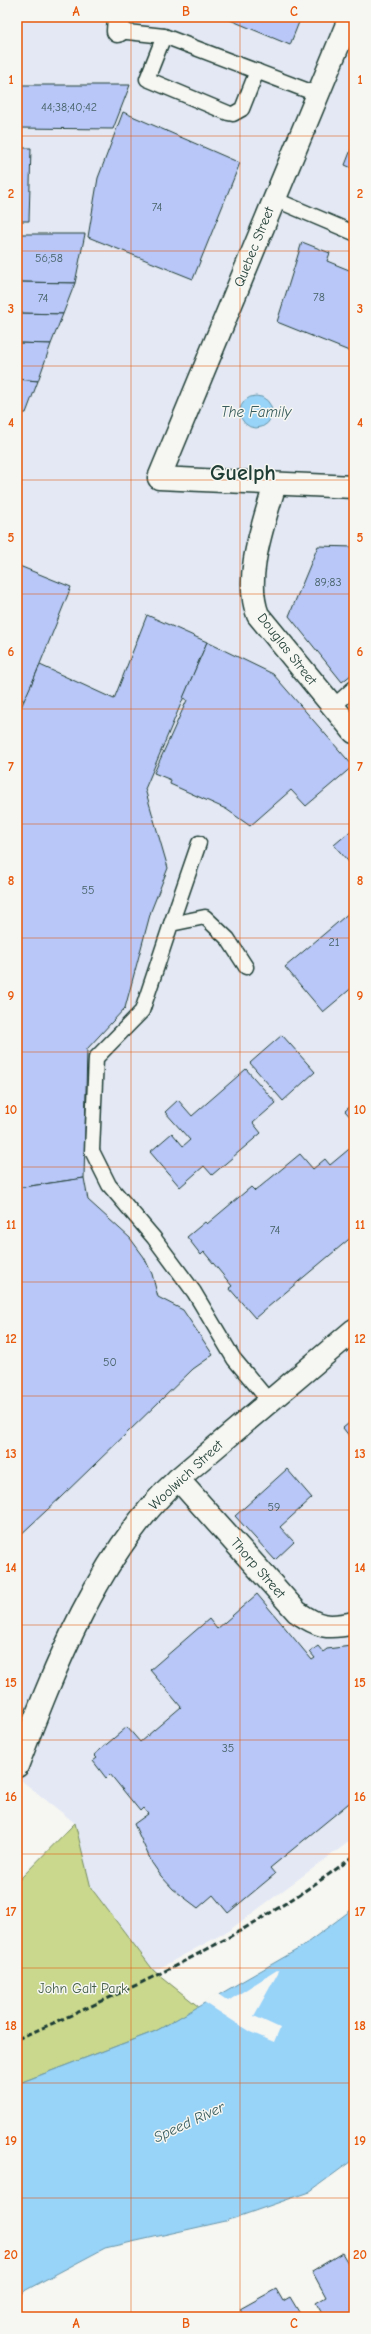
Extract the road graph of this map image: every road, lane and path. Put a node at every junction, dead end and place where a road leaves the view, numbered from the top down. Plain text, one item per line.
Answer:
1 (350, 17) edge
2 (118, 24) edge
3 (164, 36) junction
4 (257, 71) junction
5 (319, 95) junction
6 (274, 199) junction
7 (354, 233) edge
8 (275, 484) junction
9 (354, 487) edge
10 (354, 688) edge
11 (334, 707) junction
12 (354, 732) edge
13 (199, 843) dead end
14 (171, 924) junction
15 (246, 967) dead end
16 (354, 1330) edge
17 (269, 1401) junction
18 (178, 1479) junction
19 (354, 1623) edge
20 (17, 1766) edge

1 - 5 street, Quebec Street
2 - 3 lane
3 - 4 lane
3 - 4 lane
4 - 5 lane
5 - 6 street, Quebec Street
6 - 7 lane
6 - 8 street, Quebec Street
8 - 9 street
8 - 11 street, Douglas Street
10 - 11 lane
11 - 12 street, Douglas Street
13 - 14 lane
14 - 15 lane
14 - 17 lane
16 - 17 street, Woolwich Street
17 - 18 street, Woolwich Street
18 - 19 street, Thorp Street
18 - 20 street, Woolwich Street

